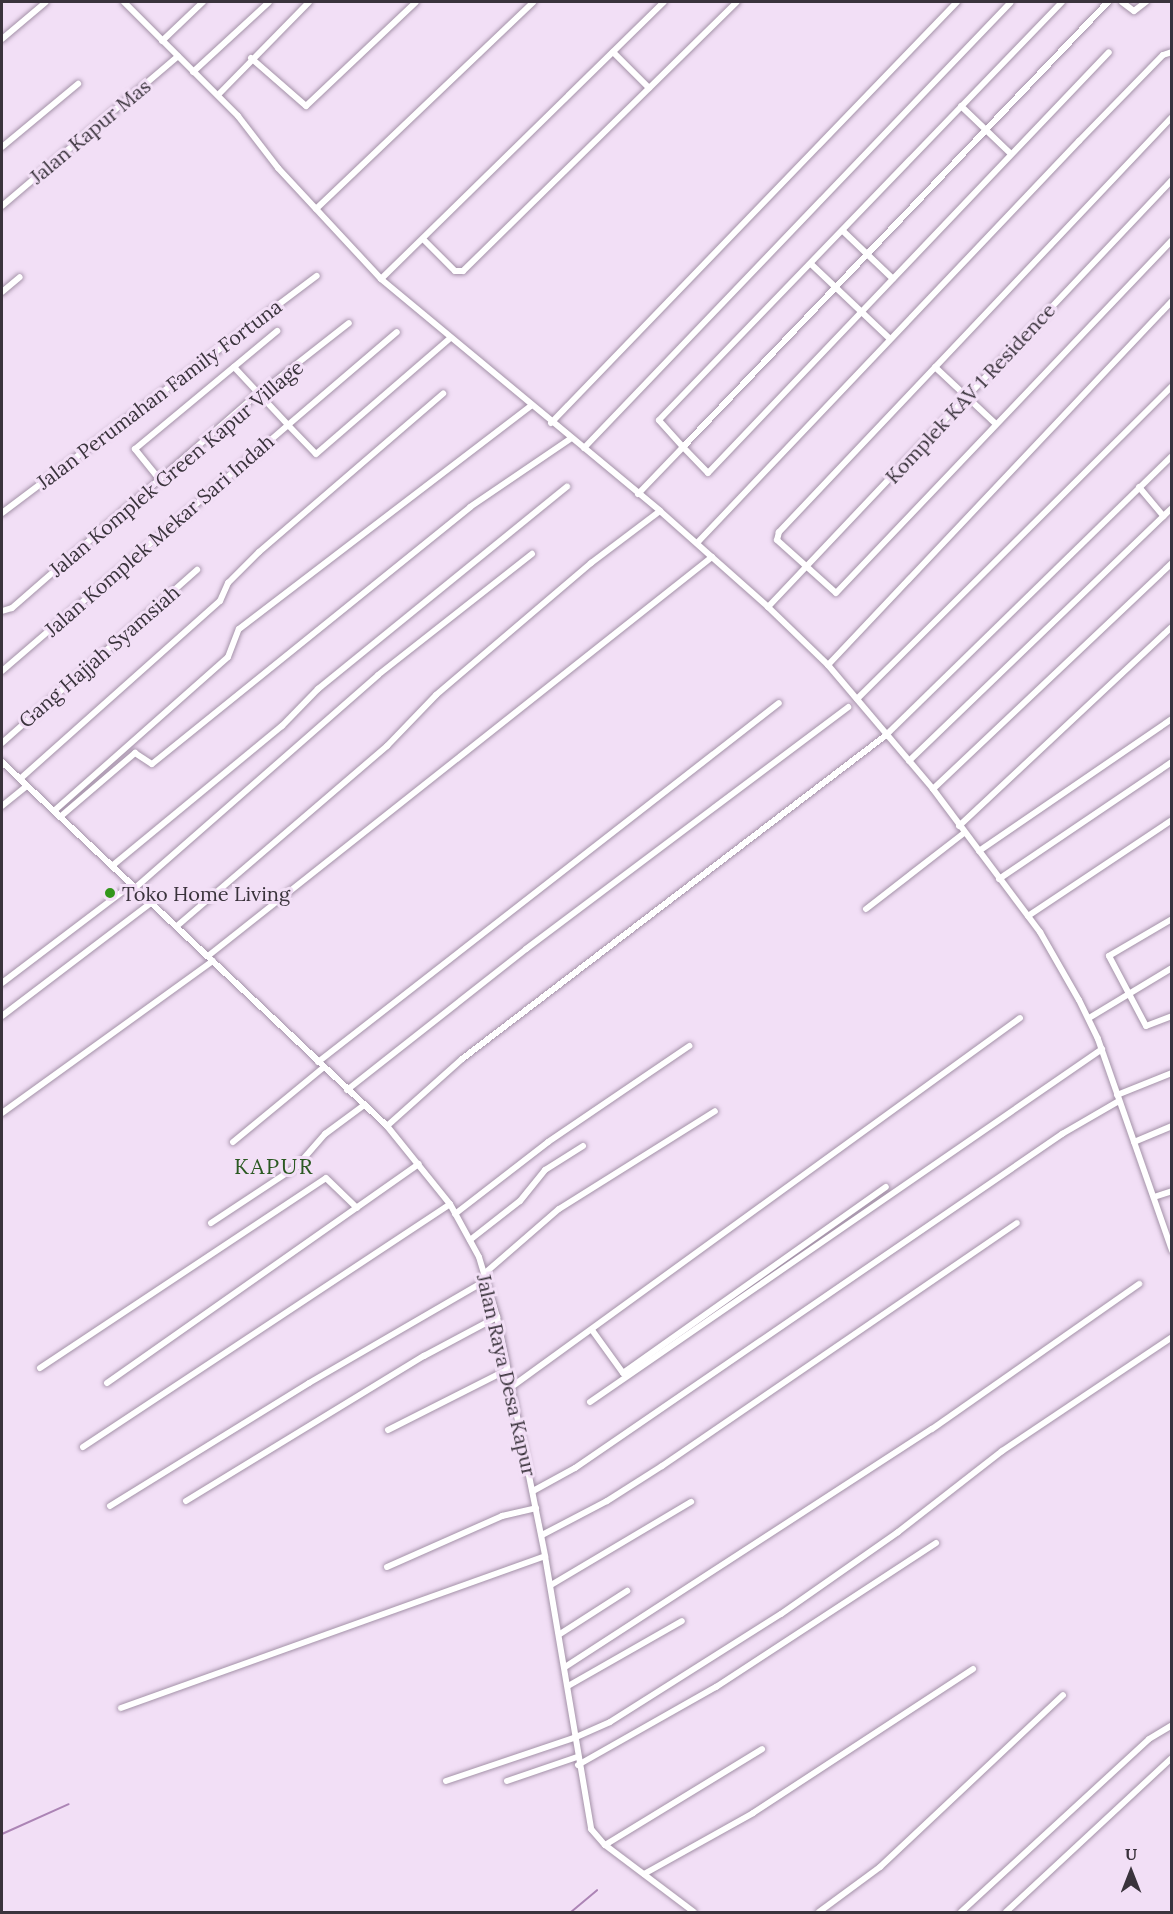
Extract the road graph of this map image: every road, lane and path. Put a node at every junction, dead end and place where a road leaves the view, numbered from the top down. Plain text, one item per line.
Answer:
1 (46, 2) edge
2 (124, 2) edge
3 (203, 2) edge
4 (269, 2) edge
5 (309, 2) edge
6 (416, 2) edge
7 (532, 2) edge
8 (664, 2) edge
9 (737, 2) edge
10 (957, 2) edge
11 (1011, 2) edge
12 (1062, 2) edge
13 (1108, 2) edge
14 (1122, 2) edge
15 (1146, 2) edge
16 (2, 39) edge
17 (162, 40) junction
18 (613, 52) junction
19 (1109, 52) dead end
20 (1172, 52) edge
21 (178, 56) junction
22 (251, 58) junction
23 (193, 72) junction
24 (78, 84) dead end
25 (649, 88) junction
26 (218, 95) junction
27 (961, 106) junction
28 (1172, 117) edge
29 (987, 130) junction
30 (2, 147) edge
31 (1010, 153) junction
32 (1172, 180) edge
33 (2, 206) edge
34 (316, 209) junction
35 (843, 231) junction
36 (423, 239) junction
37 (1172, 240) edge
38 (868, 255) junction
39 (811, 264) junction
40 (317, 276) dead end
41 (20, 277) dead end
42 (381, 279) junction
43 (893, 279) junction
44 (835, 288) junction
45 (2, 292) edge
46 (1172, 301) edge
47 (860, 313) junction
48 (350, 323) dead end
49 (278, 331) dead end
50 (397, 332) dead end
51 (449, 339) junction
52 (890, 339) junction
53 (234, 367) junction
54 (935, 367) junction
55 (1172, 386) edge
56 (443, 394) dead end
57 (259, 395) junction
58 (967, 397) junction
59 (531, 406) junction
60 (551, 423) junction
61 (996, 424) junction
62 (288, 425) junction
63 (570, 439) junction
64 (683, 447) junction
65 (584, 448) junction
66 (1172, 456) edge
67 (160, 480) junction
68 (567, 487) dead end
69 (1139, 487) junction
70 (638, 494) junction
71 (1172, 508) edge
72 (660, 511) junction
73 (2, 513) edge
74 (1163, 516) junction
75 (697, 543) junction
76 (532, 554) dead end
77 (712, 557) junction
78 (1172, 564) edge
79 (806, 567) junction
80 (197, 570) dead end
81 (768, 607) junction
82 (2, 611) edge
83 (1172, 627) edge
84 (828, 665) junction
85 (2, 671) edge
86 (857, 699) junction
87 (779, 703) dead end
88 (848, 707) dead end
89 (1172, 719) edge
90 (885, 736) junction
91 (2, 743) edge
92 (909, 761) junction
93 (2, 762) edge
94 (1172, 762) edge
95 (20, 779) junction
96 (27, 786) junction
97 (933, 789) junction
98 (2, 806) edge
99 (54, 811) junction
100 (60, 817) junction
101 (1172, 820) edge
102 (959, 826) junction
103 (964, 833) junction
104 (979, 851) junction
105 (112, 866) junction
106 (999, 879) junction
107 (133, 886) junction
108 (151, 903) junction
109 (866, 909) dead end
110 (1028, 916) junction
111 (1172, 919) edge
112 (177, 926) junction
113 (210, 958) junction
114 (1172, 968) edge
115 (2, 983) edge
116 (1129, 993) junction
117 (2, 1016) edge
118 (1172, 1016) edge
119 (1020, 1018) dead end
120 (1089, 1018) junction
121 (689, 1046) dead end
122 (1102, 1049) junction
123 (318, 1062) junction
124 (324, 1067) junction
125 (1172, 1073) edge
126 (347, 1090) junction
127 (1118, 1098) junction
128 (363, 1105) junction
129 (715, 1111) dead end
130 (2, 1113) edge
131 (387, 1126) junction
132 (1172, 1126) edge
133 (233, 1142) dead end
134 (1134, 1142) junction
135 (583, 1146) dead end
136 (419, 1164) junction
137 (886, 1187) dead end
138 (1172, 1191) edge
139 (1154, 1197) junction
140 (450, 1204) junction
141 (357, 1208) junction
142 (455, 1214) junction
143 (211, 1223) dead end
144 (1017, 1223) dead end
145 (470, 1240) junction
146 (1171, 1248) edge
147 (486, 1276) junction
148 (1139, 1284) dead end
149 (497, 1317) junction
150 (592, 1330) junction
151 (1172, 1337) edge
152 (40, 1368) dead end
153 (507, 1370) junction
154 (107, 1383) dead end
155 (510, 1388) junction
156 (590, 1402) dead end
157 (388, 1430) dead end
158 (83, 1447) dead end
159 (533, 1491) junction
160 (186, 1502) dead end
161 (691, 1502) dead end
162 (110, 1506) dead end
163 (536, 1508) junction
164 (542, 1535) junction
165 (936, 1543) dead end
166 (545, 1556) junction
167 (387, 1567) dead end
168 (551, 1585) junction
169 (627, 1591) dead end
170 (681, 1621) dead end
171 (560, 1634) junction
172 (565, 1667) junction
173 (973, 1669) dead end
174 (568, 1686) junction
175 (1063, 1695) dead end
176 (121, 1708) dead end
177 (1172, 1725) edge
178 (574, 1738) junction
179 (762, 1749) dead end
180 (577, 1758) junction
181 (1172, 1758) edge
182 (578, 1766) junction
183 (446, 1780) dead end
184 (507, 1781) dead end
185 (605, 1845) junction
186 (644, 1874) junction
187 (694, 1912) edge
188 (819, 1912) edge
189 (961, 1912) edge
190 (1006, 1912) edge

1 - 16 street
2 - 17 street
3 - 17 street
4 - 23 street
5 - 22 street
6 - 22 street
7 - 34 street
8 - 18 street
9 - 25 street
10 - 60 street
11 - 65 street
12 - 27 street
13 - 29 street
14 - 15 street
17 - 21 street
18 - 25 street
18 - 36 street
19 - 31 street
20 - 52 street
21 - 23 street
21 - 33 street, Jalan Kapur Mas
22 - 26 street
23 - 26 street
24 - 30 street
25 - 36 street
26 - 34 street
27 - 29 street
27 - 35 street
28 - 54 street
29 - 31 street
29 - 38 street
31 - 43 street
32 - 58 street, Komplek KAV 1 Residence
34 - 42 street
35 - 38 street
35 - 39 street
36 - 42 street
37 - 61 street
38 - 43 street
38 - 44 street
39 - 44 street
39 - 64 street
40 - 73 street, Jalan Perumahan Family Fortuna
41 - 45 street
42 - 51 street
43 - 47 street
44 - 47 street
44 - 64 street
46 - 84 street
47 - 52 street
47 - 64 street
48 - 57 street, Jalan Komplek Green Kapur Village
49 - 53 street
50 - 62 street
51 - 59 street
51 - 62 street, Jalan Komplek Mekar Sari Indah
52 - 75 street
53 - 57 street
53 - 67 street
54 - 58 street
54 - 79 street
55 - 86 street
56 - 95 street
57 - 62 street
57 - 67 street, Jalan Komplek Green Kapur Village
58 - 61 street
58 - 79 street, Komplek KAV 1 Residence
59 - 60 street
59 - 99 street
60 - 63 street
61 - 79 street
62 - 85 street, Jalan Komplek Mekar Sari Indah
63 - 65 street
63 - 100 street
64 - 70 street
65 - 70 street
66 - 69 street
67 - 82 street, Jalan Komplek Green Kapur Village
68 - 105 street
69 - 74 street
69 - 90 street
70 - 72 street
71 - 74 street
72 - 75 street
72 - 112 street
74 - 92 street
75 - 77 street
76 - 107 street
77 - 81 street
77 - 113 street
78 - 97 street
79 - 81 street, Komplek KAV 1 Residence
80 - 91 street, Gang Hajjah Syamsiah
81 - 84 street
83 - 102 street
84 - 86 street
86 - 90 street
87 - 123 street
88 - 126 street
89 - 104 street
90 - 92 street
90 - 131 street
92 - 97 street
93 - 95 street, Jalan Raya Desa Kapur
94 - 106 street
95 - 96 street, Jalan Raya Desa Kapur
96 - 98 street
96 - 99 street, Jalan Raya Desa Kapur
97 - 102 street
99 - 100 street, Jalan Raya Desa Kapur
100 - 105 street, Jalan Raya Desa Kapur
101 - 110 street
102 - 103 street
103 - 104 street
103 - 109 street
104 - 106 street
105 - 107 street, Jalan Raya Desa Kapur
106 - 110 street
107 - 108 street, Jalan Raya Desa Kapur
107 - 115 street
108 - 112 street, Jalan Raya Desa Kapur
108 - 117 street
110 - 120 street
111 - 116 street
112 - 113 street, Jalan Raya Desa Kapur
113 - 123 street, Jalan Raya Desa Kapur
113 - 130 street
114 - 116 street
116 - 118 street
116 - 120 street
119 - 150 street
120 - 122 street
121 - 142 street
122 - 127 street
122 - 156 street
123 - 124 street, Jalan Raya Desa Kapur
124 - 126 street, Jalan Raya Desa Kapur
124 - 133 street
125 - 127 street
126 - 128 street, Jalan Raya Desa Kapur
127 - 134 street
127 - 159 street
128 - 131 street, Jalan Raya Desa Kapur
128 - 143 street
129 - 147 street
131 - 136 street, Jalan Raya Desa Kapur
132 - 134 street
134 - 139 street
135 - 145 street
136 - 140 street, Jalan Raya Desa Kapur
136 - 141 street
137 - 150 street
138 - 139 street
139 - 146 street
140 - 142 street, Jalan Raya Desa Kapur
140 - 158 street
141 - 152 street
141 - 154 street
142 - 145 street, Jalan Raya Desa Kapur
144 - 164 street
145 - 147 street, Jalan Raya Desa Kapur
147 - 149 street, Jalan Raya Desa Kapur
147 - 162 street
148 - 172 street
149 - 153 street, Jalan Raya Desa Kapur
149 - 160 street
150 - 155 street
151 - 178 street
153 - 155 street, Jalan Raya Desa Kapur
153 - 157 street
155 - 159 street, Jalan Raya Desa Kapur
159 - 163 street, Jalan Raya Desa Kapur
161 - 168 street
163 - 164 street, Jalan Raya Desa Kapur
163 - 167 street
164 - 166 street, Jalan Raya Desa Kapur
165 - 182 street
166 - 168 street, Jalan Raya Desa Kapur
166 - 176 street
168 - 171 street, Jalan Raya Desa Kapur
169 - 171 street
170 - 174 street
171 - 172 street, Jalan Raya Desa Kapur
172 - 174 street, Jalan Raya Desa Kapur
173 - 186 street
174 - 178 street, Jalan Raya Desa Kapur
175 - 188 street
177 - 189 street
178 - 180 street, Jalan Raya Desa Kapur
178 - 183 street
179 - 185 street
180 - 182 street, Jalan Raya Desa Kapur
180 - 184 street
181 - 190 street
182 - 185 street, Jalan Raya Desa Kapur
185 - 186 street, Jalan Raya Desa Kapur
186 - 187 street, Jalan Raya Desa Kapur

